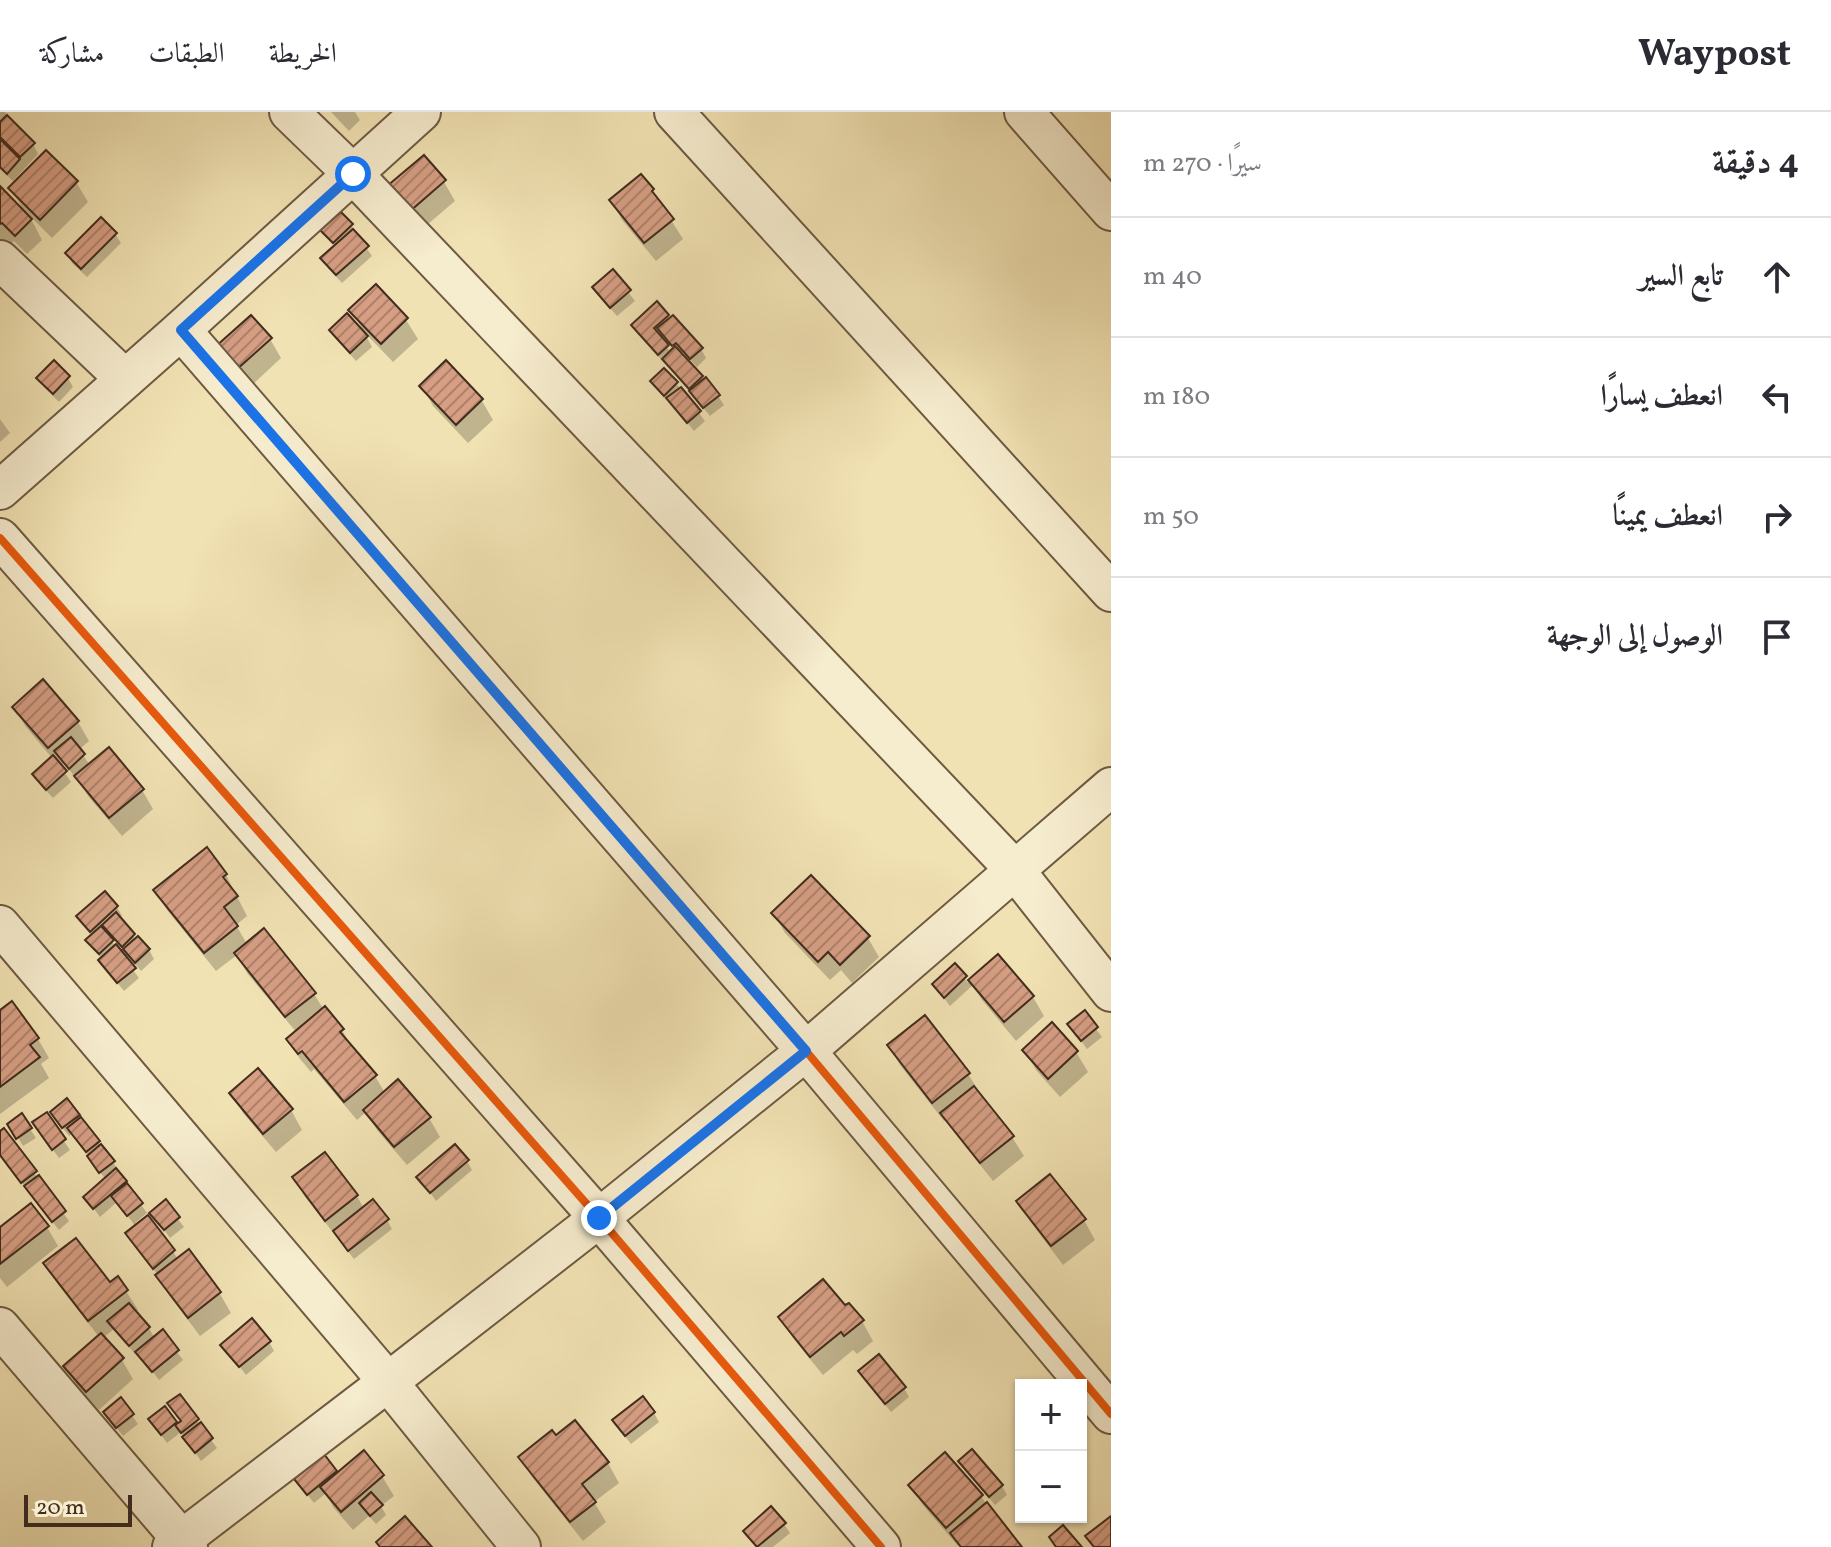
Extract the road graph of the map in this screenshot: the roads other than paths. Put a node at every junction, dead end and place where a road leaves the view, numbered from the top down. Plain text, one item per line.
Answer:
1 (289, 112) edge
2 (421, 112) edge
3 (674, 112) edge
4 (1024, 112) edge
5 (353, 174) junction
6 (1111, 211) edge
7 (0, 260) edge
8 (181, 330) junction
9 (125, 379) junction
10 (0, 490) edge
11 (0, 538) edge
12 (1111, 592) edge
13 (1111, 787) edge
14 (1014, 869) junction
15 (0, 925) edge
16 (1111, 992) edge
17 (806, 1051) junction
18 (599, 1218) junction
19 (0, 1327) edge
20 (388, 1382) junction
21 (1109, 1407) edge
22 (180, 1545) edge
23 (521, 1547) edge
24 (881, 1547) edge

1 - 5 street
2 - 5 street
3 - 12 street
4 - 6 street
5 - 8 street
5 - 14 street
7 - 9 street
8 - 9 street
8 - 17 street
9 - 10 street
11 - 18 street
13 - 14 street
14 - 16 street
14 - 17 street
15 - 20 street
17 - 18 street
17 - 21 street
18 - 20 street
18 - 24 street
19 - 22 street
20 - 22 street
20 - 23 street

